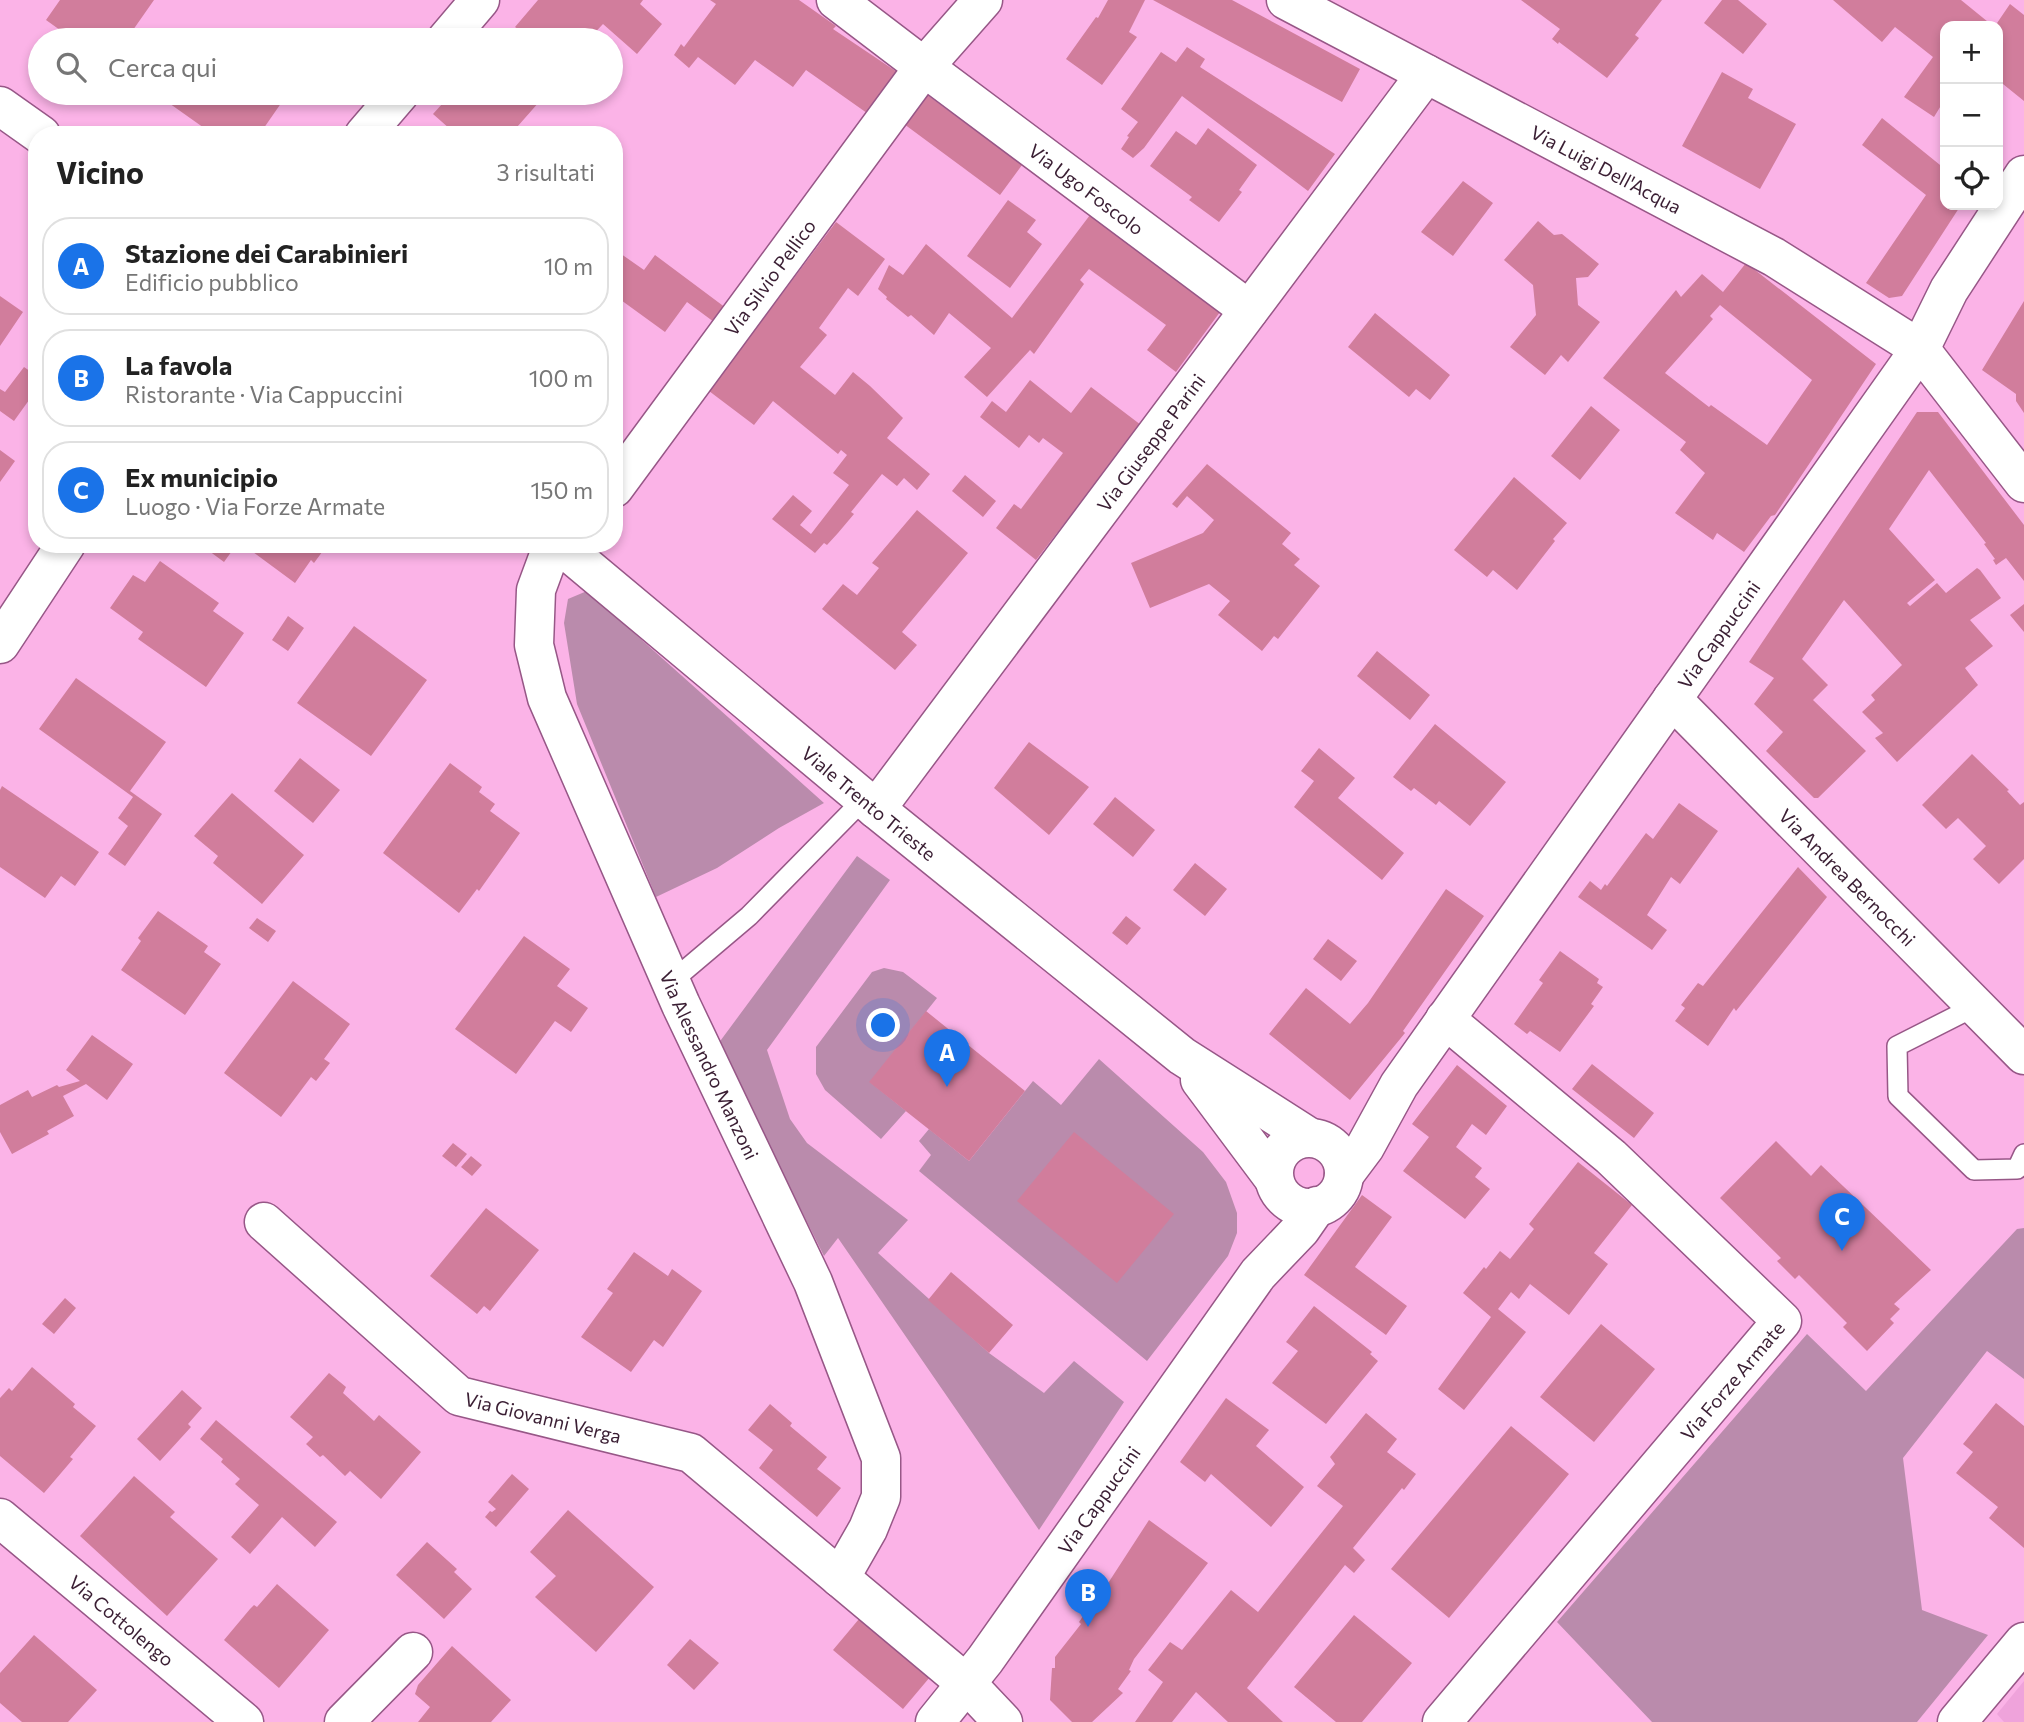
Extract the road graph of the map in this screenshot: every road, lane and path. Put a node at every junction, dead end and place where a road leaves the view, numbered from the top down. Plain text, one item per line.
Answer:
1 (480, 0) edge
2 (836, 0) edge
3 (983, 0) edge
4 (1286, 0) edge
5 (456, 28) edge
6 (924, 67) junction
7 (1426, 74) junction
8 (390, 105) edge
9 (0, 106) edge
10 (28, 126) edge
11 (372, 126) edge
12 (2024, 175) edge
13 (1249, 310) junction
14 (1920, 349) junction
15 (623, 476) edge
16 (2024, 484) edge
17 (60, 553) edge
18 (559, 553) edge
19 (571, 553) edge
20 (0, 644) edge
21 (1672, 699) junction
22 (870, 804) junction
23 (671, 982) junction
24 (1976, 1006) junction
25 (1445, 1019) junction
26 (2024, 1055) edge
27 (1182, 1056) junction
28 (1399, 1085) junction
29 (1311, 1138) junction
30 (2024, 1154) edge
31 (1344, 1175) junction
32 (1276, 1184) junction
33 (1317, 1206) junction
34 (264, 1222) dead end
35 (1258, 1274) junction
36 (0, 1518) edge
37 (840, 1578) junction
38 (2024, 1642) edge
39 (413, 1652) dead end
40 (968, 1685) junction
41 (244, 1722) edge
42 (344, 1722) edge
43 (935, 1722) edge
44 (1003, 1722) edge
45 (1442, 1722) edge
46 (1957, 1722) edge

1 - 5 street
2 - 6 street
3 - 6 street
4 - 7 street, Via Luigi Dell'Acqua
6 - 13 street, Via Ugo Foscolo
6 - 15 street, Via Silvio Pellico
7 - 13 street, Via Giuseppe Parini
7 - 14 street, Via Luigi Dell'Acqua
8 - 11 street
9 - 10 street
12 - 14 street, Via Cappuccini
13 - 22 street, Via Giuseppe Parini
14 - 16 street
14 - 21 street, Via Cappuccini
17 - 20 street
18 - 23 street, Via Alessandro Manzoni
19 - 22 street, Viale Trento Trieste
21 - 24 street, Via Andrea Bernocchi
21 - 25 street, Via Cappuccini
22 - 23 lane
22 - 27 street, Viale Trento Trieste
23 - 37 street, Via Alessandro Manzoni
24 - 26 street, Via Andrea Bernocchi
24 - 30 lane
25 - 28 street, Via Cappuccini
25 - 45 street, Via Forze Armate
27 - 29 street, Viale Trento Trieste
27 - 32 street, Viale Trento Trieste
28 - 29 street, Via Cappuccini
28 - 31 street, Via Cappuccini
29 - 31 street
29 - 32 street
31 - 33 street
32 - 33 street
32 - 35 street, Via Cappuccini
33 - 35 street, Via Cappuccini
34 - 37 street, Via Giovanni Verga
35 - 40 street, Via Cappuccini
36 - 41 street, Via Cottolengo
37 - 40 street, Via Giovanni Verga
38 - 46 street
39 - 42 street
40 - 43 street, Via Cappuccini
40 - 44 street

